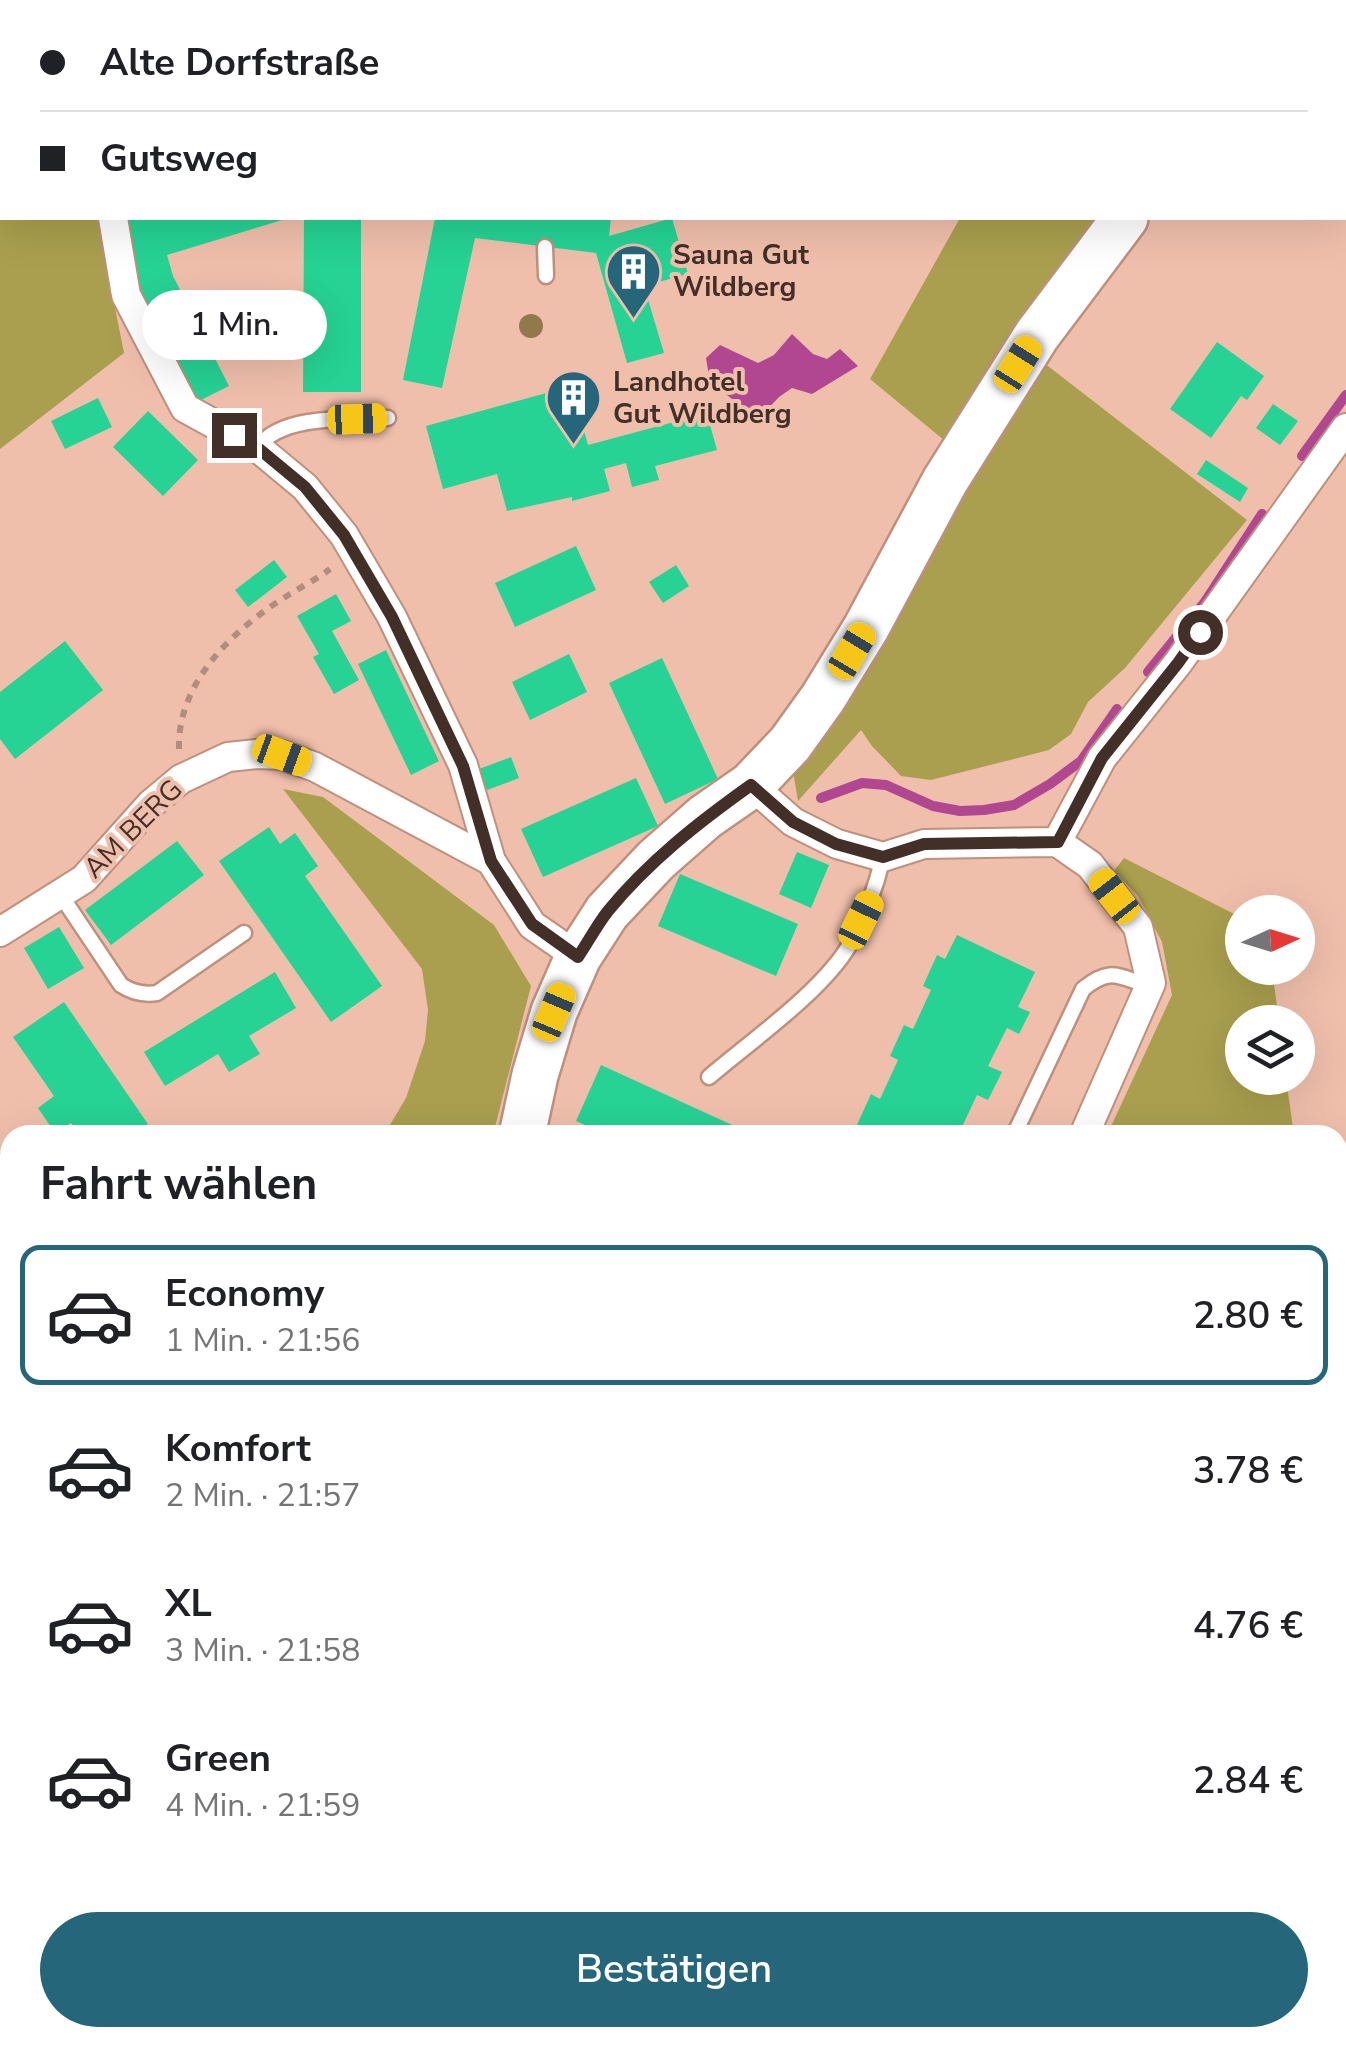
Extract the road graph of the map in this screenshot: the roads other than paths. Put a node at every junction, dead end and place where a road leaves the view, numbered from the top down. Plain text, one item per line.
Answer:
1 (113, 220) edge
2 (1123, 220) edge
3 (546, 246) dead end
4 (546, 276) dead end
5 (388, 418) dead end
6 (1346, 428) edge
7 (258, 448) junction
8 (751, 785) junction
9 (1058, 842) junction
10 (883, 857) junction
11 (491, 861) junction
12 (60, 894) junction
13 (0, 932) edge
14 (244, 934) dead end
15 (578, 957) junction
16 (1150, 986) junction
17 (709, 1076) dead end
18 (524, 1125) edge
19 (1019, 1125) edge
20 (1088, 1125) edge

1 - 7 street
2 - 8 main road
3 - 4 lane
5 - 7 lane
6 - 9 street
7 - 11 street
8 - 10 street
8 - 15 main road
9 - 10 street
9 - 16 street
10 - 17 lane
11 - 12 street, AM BERG
11 - 15 street
12 - 13 street, AM BERG
12 - 14 lane
15 - 18 main road
16 - 19 lane
16 - 20 street

